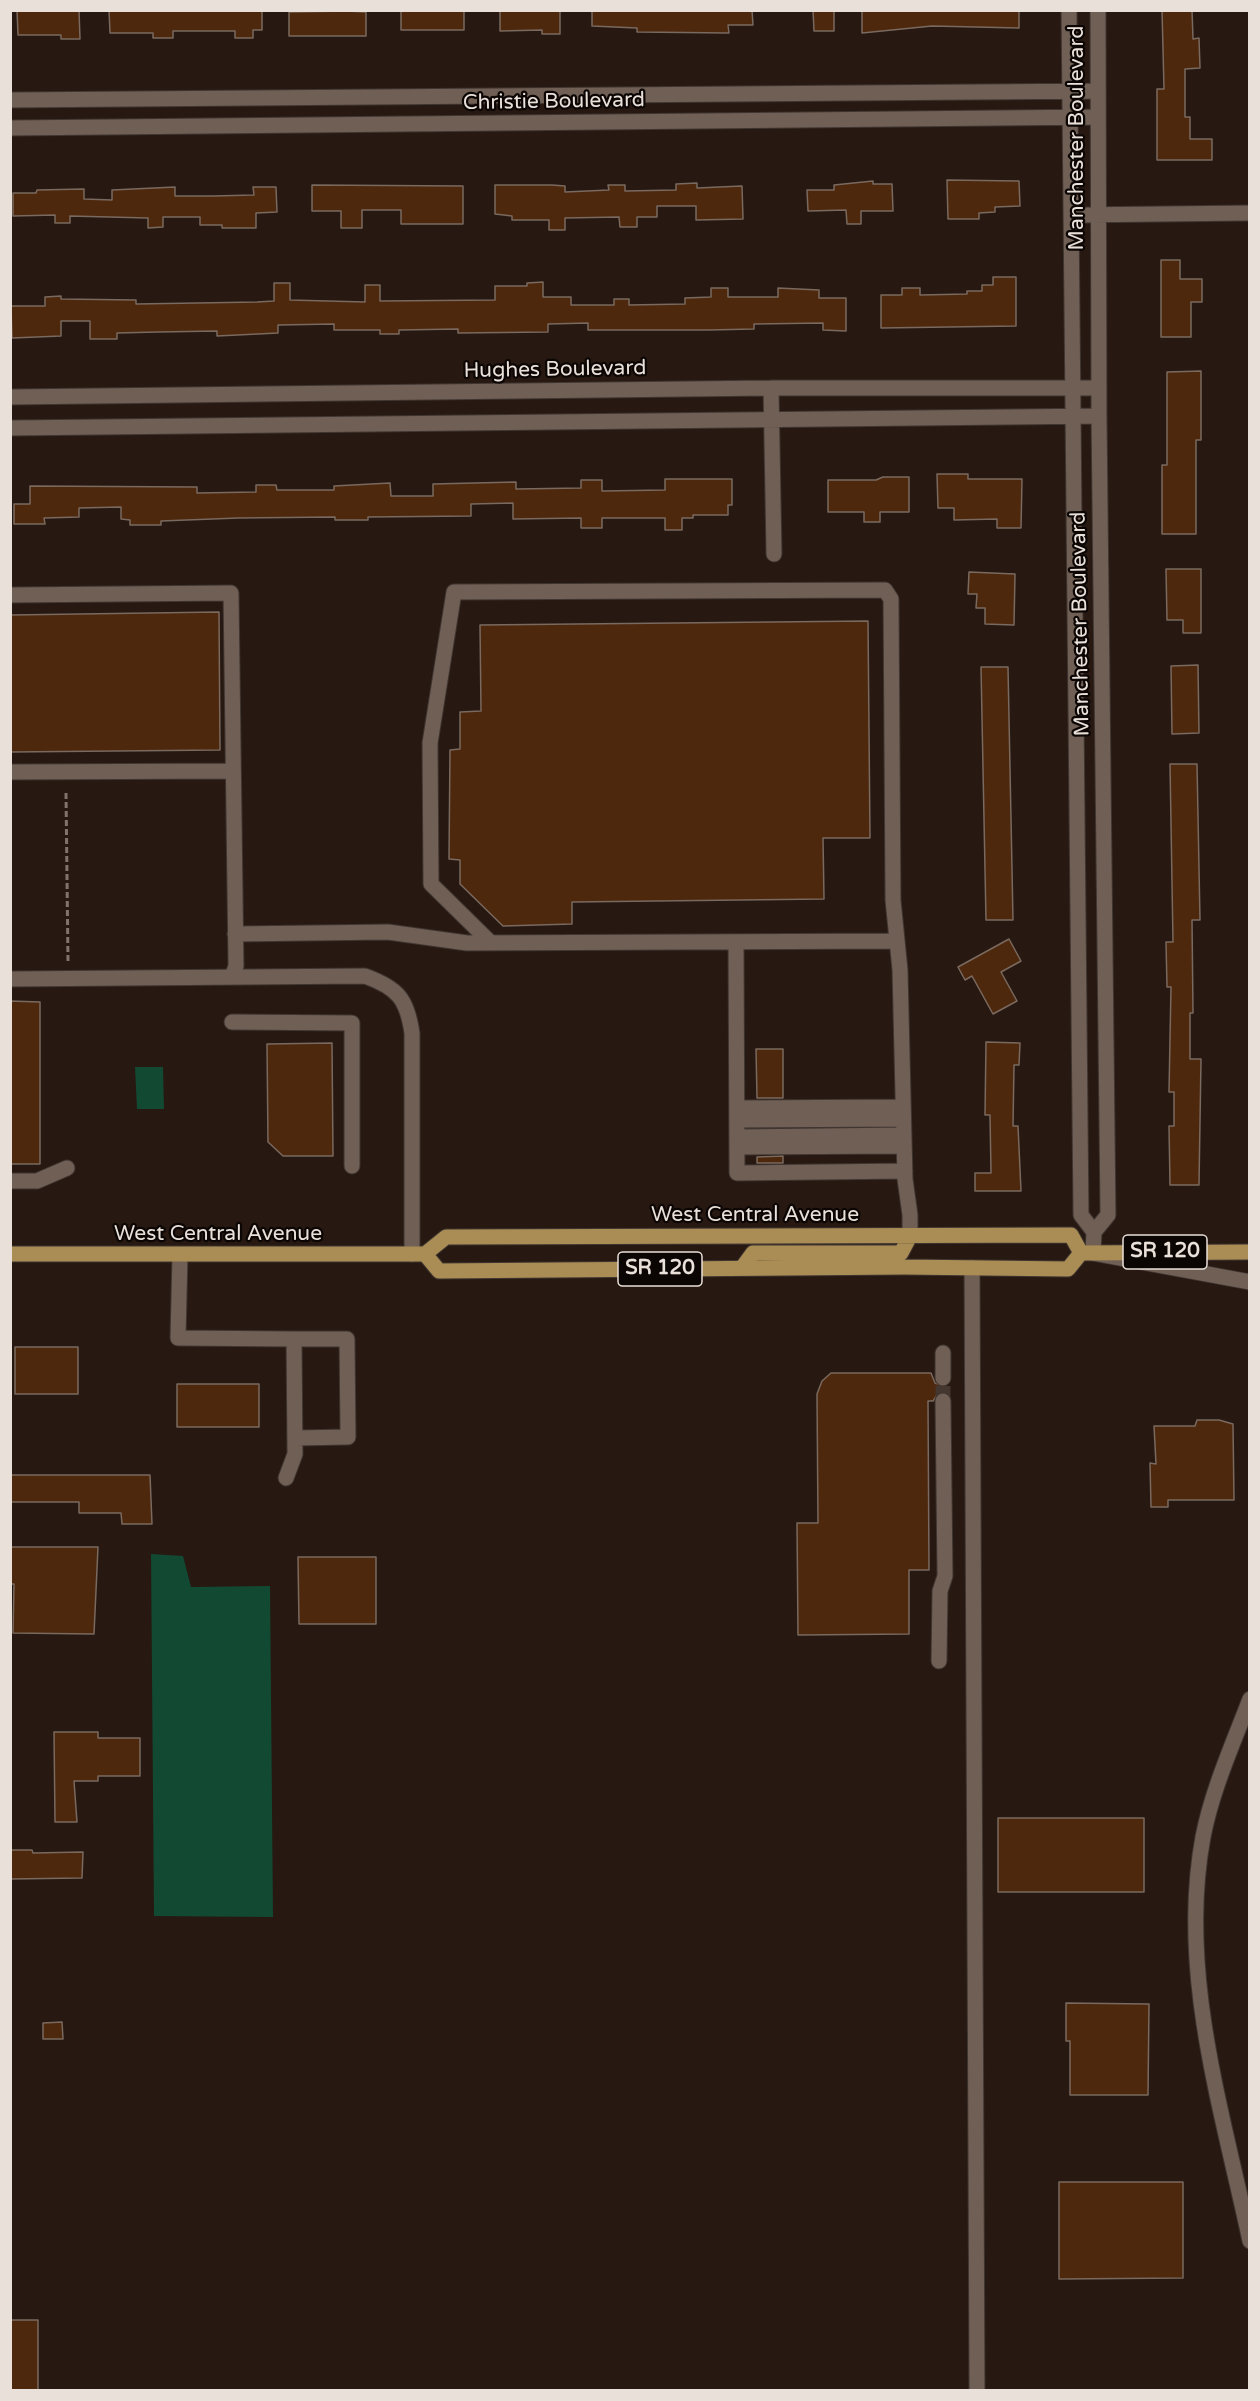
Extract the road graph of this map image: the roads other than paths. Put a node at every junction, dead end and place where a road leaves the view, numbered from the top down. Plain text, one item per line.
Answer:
1 (1069, 10) edge
2 (1098, 10) edge
3 (1097, 90) junction
4 (1070, 91) junction
5 (10, 100) edge
6 (1071, 117) junction
7 (1097, 117) junction
8 (10, 128) edge
9 (1250, 213) edge
10 (1072, 215) junction
11 (1098, 215) junction
12 (771, 388) junction
13 (1099, 388) junction
14 (1073, 389) junction
15 (10, 397) edge
16 (1074, 416) junction
17 (1099, 416) junction
18 (772, 420) junction
19 (10, 428) edge
20 (774, 554) dead end
21 (10, 595) edge
22 (232, 771) junction
23 (10, 772) edge
24 (235, 934) junction
25 (897, 941) junction
26 (736, 942) junction
27 (491, 943) junction
28 (232, 977) junction
29 (10, 979) edge
30 (232, 1022) dead end
31 (903, 1113) junction
32 (737, 1114) junction
33 (904, 1140) junction
34 (737, 1142) junction
35 (352, 1166) dead end
36 (905, 1167) junction
37 (67, 1168) dead end
38 (10, 1181) edge
39 (1094, 1232) junction
40 (910, 1236) junction
41 (1250, 1252) edge
42 (1087, 1253) junction
43 (10, 1254) edge
44 (418, 1254) junction
45 (180, 1256) junction
46 (742, 1268) junction
47 (972, 1268) junction
48 (1250, 1282) edge
49 (294, 1339) junction
50 (943, 1353) dead end
51 (943, 1378) tunnel mouth
52 (943, 1401) tunnel mouth
53 (295, 1438) junction
54 (286, 1478) dead end
55 (939, 1661) dead end
56 (1250, 1699) edge
57 (1250, 2241) edge
58 (977, 2391) edge

1 - 4 street, Manchester Boulevard
2 - 3 street, Manchester Boulevard
3 - 4 street, Christie Boulevard
3 - 7 street, Manchester Boulevard
4 - 5 street, Christie Boulevard
4 - 6 street, Manchester Boulevard
6 - 7 street, Christie Boulevard
6 - 8 street, Christie Boulevard
6 - 10 street, Manchester Boulevard
7 - 11 street, Manchester Boulevard
9 - 11 street
10 - 11 street
10 - 14 street, Manchester Boulevard
11 - 13 street, Manchester Boulevard
12 - 14 street, Hughes Boulevard
12 - 15 street, Hughes Boulevard
12 - 18 street
13 - 14 street, Hughes Boulevard
13 - 17 street, Manchester Boulevard
14 - 16 street, Manchester Boulevard
16 - 17 street
16 - 18 street
16 - 39 street, Manchester Boulevard
17 - 39 street, Manchester Boulevard
18 - 19 street
18 - 20 street
21 - 22 street
22 - 23 street
22 - 24 street
24 - 27 street
24 - 28 street
25 - 26 street
25 - 27 street
25 - 31 street
26 - 27 street
26 - 32 street
28 - 29 street
28 - 44 street
30 - 35 street
31 - 32 street
31 - 33 street
32 - 34 street
33 - 34 street
33 - 36 street
34 - 36 street
36 - 40 street
37 - 38 street
39 - 42 street, Manchester Boulevard
40 - 42 main road, West Central Avenue
40 - 44 main road, West Central Avenue
40 - 46 main road
41 - 42 main road, SR 120
42 - 47 main road, SR 120
42 - 48 street
43 - 45 main road, West Central Avenue
44 - 45 main road, West Central Avenue
44 - 46 main road, SR 120
45 - 49 street
46 - 47 main road, SR 120
47 - 58 street
49 - 53 street
49 - 53 street
50 - 51 street
52 - 55 street
53 - 54 street
56 - 57 street

